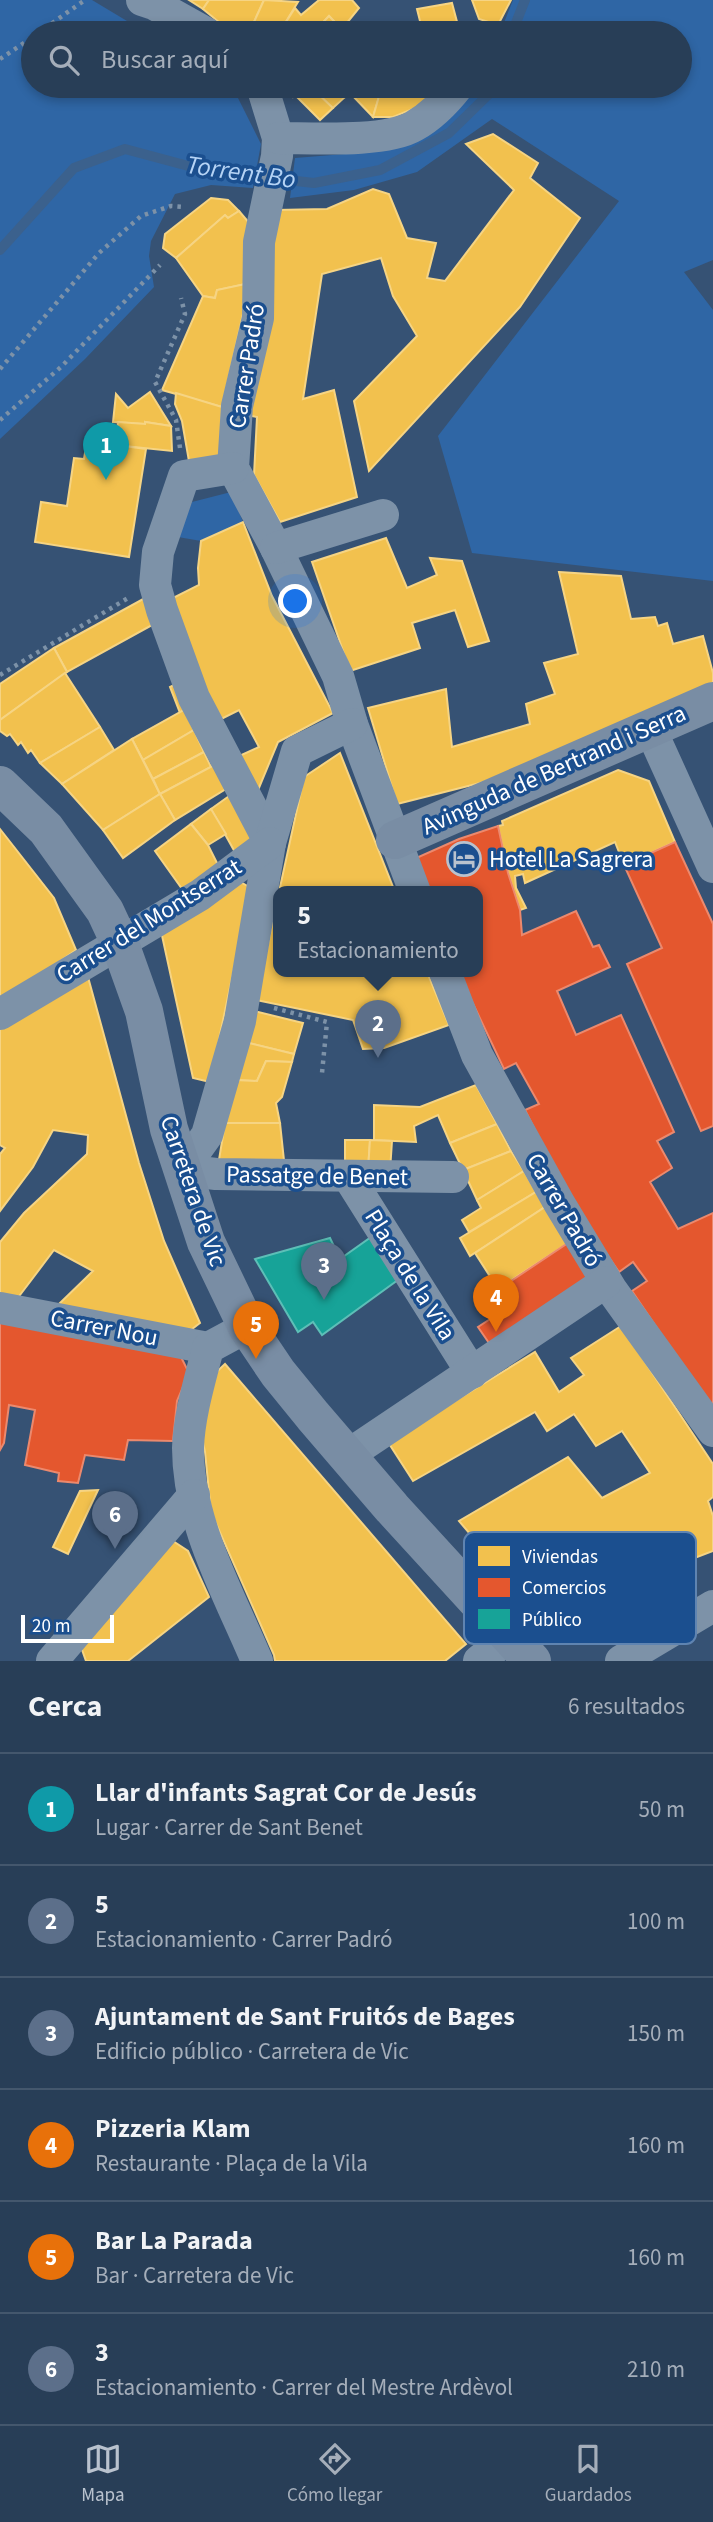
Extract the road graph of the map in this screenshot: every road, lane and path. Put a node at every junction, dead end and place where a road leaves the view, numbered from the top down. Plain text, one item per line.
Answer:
1 (85, 0) edge
2 (142, 0) edge
3 (55, 21) edge
4 (184, 21) edge
5 (21, 45) edge
6 (0, 59) edge
7 (265, 98) edge
8 (448, 98) edge
9 (277, 147) junction
10 (184, 207) dead end
11 (160, 265) dead end
12 (181, 298) dead end
13 (0, 369) edge
14 (0, 420) edge
15 (233, 468) junction
16 (184, 476) junction
17 (383, 515) dead end
18 (276, 548) junction
19 (155, 585) junction
20 (0, 675) edge
21 (713, 701) edge
22 (352, 724) junction
23 (650, 728) junction
24 (0, 785) edge
25 (395, 840) junction
26 (270, 843) junction
27 (713, 867) edge
28 (413, 886) edge
29 (119, 941) junction
30 (448, 977) edge
31 (243, 1001) junction
32 (0, 1014) edge
33 (321, 1073) dead end
34 (182, 1170) junction
35 (348, 1176) junction
36 (453, 1178) dead end
37 (606, 1282) junction
38 (0, 1308) edge
39 (247, 1327) junction
40 (208, 1348) junction
41 (472, 1373) junction
42 (713, 1431) edge
43 (348, 1455) junction
44 (194, 1495) junction
45 (464, 1586) edge
46 (713, 1606) edge
47 (696, 1616) edge
48 (649, 1644) edge
49 (521, 1648) edge
50 (61, 1650) edge
51 (257, 1661) edge
52 (479, 1661) edge
53 (621, 1661) edge

1 - 3 path
2 - 4 street
5 - 6 path
7 - 9 street
8 - 9 street
9 - 15 street, Carrer Padró
10 - 13 path
11 - 14 path
12 - 16 path
15 - 16 street
15 - 18 street
16 - 19 street
17 - 18 street
18 - 22 street
19 - 20 path
19 - 26 street
21 - 23 main road, Avinguda de Bertrand i Serra
22 - 25 street
22 - 26 street
23 - 25 main road, Avinguda de Bertrand i Serra
23 - 27 street
24 - 29 main road, Carretera de Vic
25 - 28 street
26 - 29 street, Carrer del Montserrat
26 - 31 street
29 - 32 street, Carrer del Montserrat
29 - 34 main road, Carretera de Vic
30 - 37 street, Carrer Padró
31 - 33 path
31 - 34 street
34 - 35 street, Passatge de Benet
34 - 39 main road, Carretera de Vic
35 - 36 street, Passatge de Benet
35 - 41 street, Plaça de la Vila
37 - 41 street
37 - 42 street, Carrer Padró
38 - 40 street, Carrer Nou
39 - 40 street
39 - 43 main road, Carretera de Vic
40 - 44 street
41 - 43 street
43 - 45 main road, Carretera de Vic
44 - 50 street
44 - 51 street
46 - 47 street
48 - 53 street
49 - 52 street

